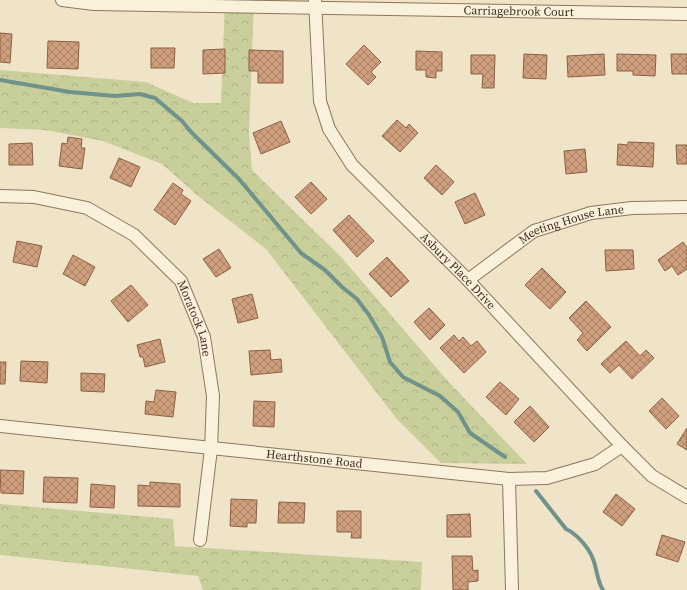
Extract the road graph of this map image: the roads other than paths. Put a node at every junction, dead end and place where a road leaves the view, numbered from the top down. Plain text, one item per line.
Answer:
1 (62, 0) edge
2 (315, 4) edge
3 (687, 14) edge
4 (0, 196) edge
5 (687, 207) edge
6 (468, 280) junction
7 (0, 426) edge
8 (622, 446) junction
9 (211, 449) junction
10 (509, 480) junction
11 (687, 497) edge
12 (200, 540) dead end
13 (512, 590) edge

1 - 2 street, Carriagebrook Court
2 - 3 street, Carriagebrook Court
2 - 6 street, Asbury Place Drive
4 - 9 street, Moratock Lane
5 - 6 street, Meeting House Lane
6 - 8 street, Asbury Place Drive
7 - 9 street, Hearthstone Road
8 - 10 street, Hearthstone Road
8 - 11 street, Asbury Place Drive
9 - 10 street, Hearthstone Road
9 - 12 street, Moratock Lane
10 - 13 street

